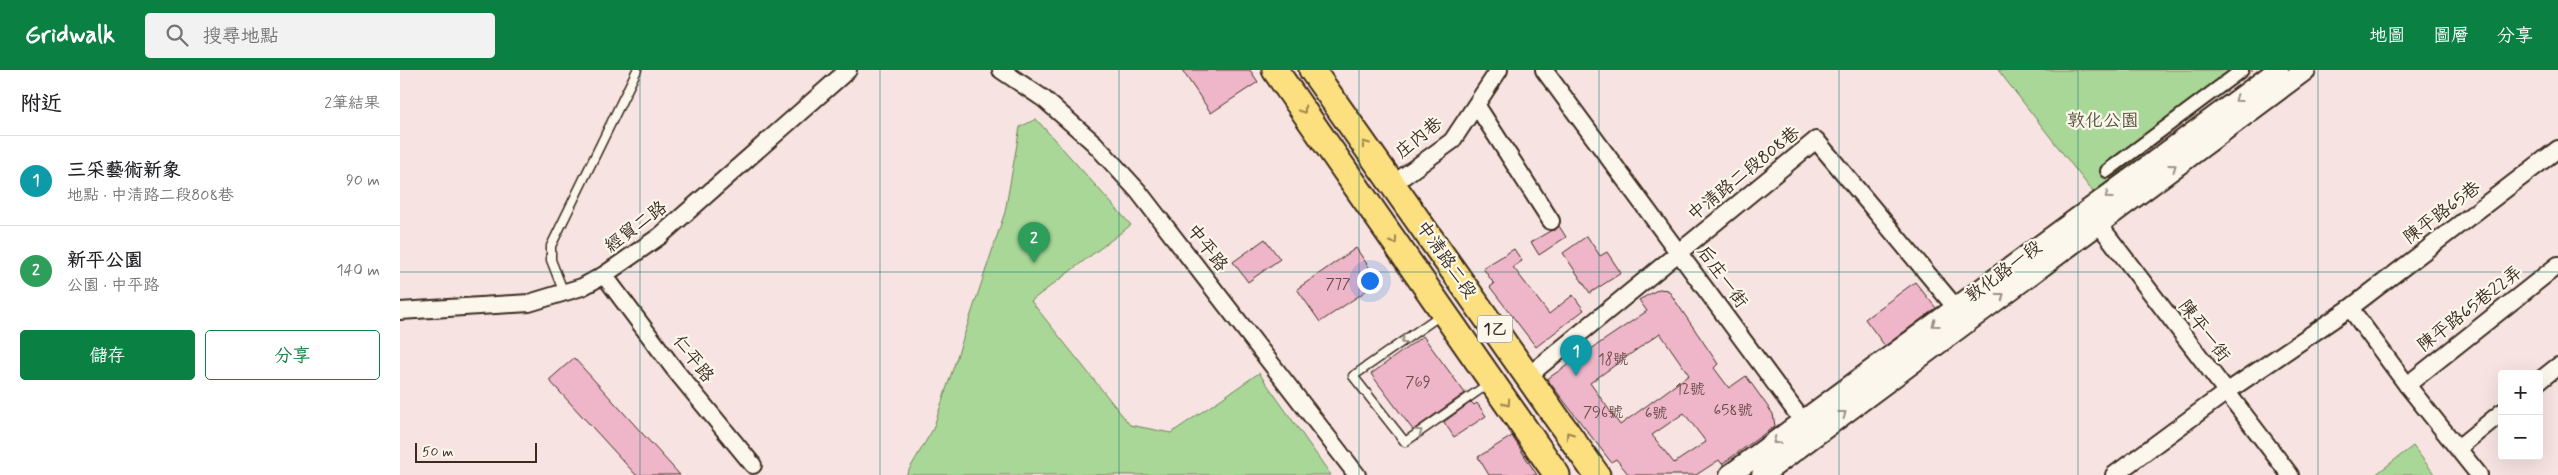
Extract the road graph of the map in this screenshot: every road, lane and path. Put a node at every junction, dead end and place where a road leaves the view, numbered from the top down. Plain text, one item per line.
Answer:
1 (637, 70) edge
2 (848, 70) edge
3 (1001, 70) edge
4 (1275, 70) edge
5 (1312, 70) edge
6 (1499, 70) edge
7 (1544, 70) edge
8 (2242, 70) edge
9 (2278, 70) edge
10 (2305, 70) edge
11 (1477, 106) junction
12 (2558, 149) edge
13 (2107, 171) dead end
14 (1393, 184) junction
15 (2093, 216) junction
16 (1551, 221) dead end
17 (1679, 253) junction
18 (2558, 265) edge
19 (604, 275) junction
20 (564, 293) junction
21 (1956, 308) junction
22 (2350, 308) junction
23 (400, 310) edge
24 (1444, 313) junction
25 (2558, 366) edge
26 (1528, 376) junction
27 (2543, 378) edge
28 (1492, 381) junction
29 (2407, 384) junction
30 (2225, 393) junction
31 (2498, 415) edge
32 (1808, 429) junction
33 (2458, 448) junction
34 (753, 465) dead end
35 (2124, 472) edge
36 (1357, 475) edge
37 (1557, 475) edge
38 (1597, 475) edge
39 (1730, 475) edge
40 (1762, 475) edge
41 (2290, 475) edge
42 (2479, 475) edge

1 - 20 lane
2 - 19 street, 經貿二路
3 - 36 street, 中平路
4 -> 24 main road, 中清路二段 / 1乙
14 -> 5 main road, 中清路二段 / 1乙
6 - 11 street, 庄內巷
7 - 17 street, 后庄一街
8 - 13 street
9 -> 15 street, 敦化路一段
15 -> 10 street, 敦化路一段
11 - 14 street, 庄內巷
11 - 16 street
12 - 22 street, 陳平路65巷
14 - 26 main road, 中清路二段 / 1乙
15 - 21 street, 敦化路一段
15 - 30 street, 陳平一街
32 -> 15 street, 敦化路一段
17 - 21 street, 中清路二段808巷
17 - 26 street, 中清路二段808巷
17 - 32 street, 后庄一街
18 - 29 street, 陳平路65巷22弄
19 - 20 street, 經貿二路
19 - 34 street, 仁平路
20 - 23 street, 經貿二路
21 -> 32 street, 敦化路一段
22 - 29 street
22 - 30 street, 陳平路65巷
24 - 28 main road, 中清路二段 / 1乙
24 -> 28 lane
25 - 27 street
38 -> 26 main road, 中清路二段 / 1乙
28 -> 37 main road, 中清路二段 / 1乙
29 - 33 street
30 - 35 street, 陳平路65巷
30 - 41 street, 陳平一街
31 - 33 street
32 -> 39 street, 敦化路一段
32 - 40 street, 敦化路一段
33 - 42 street

